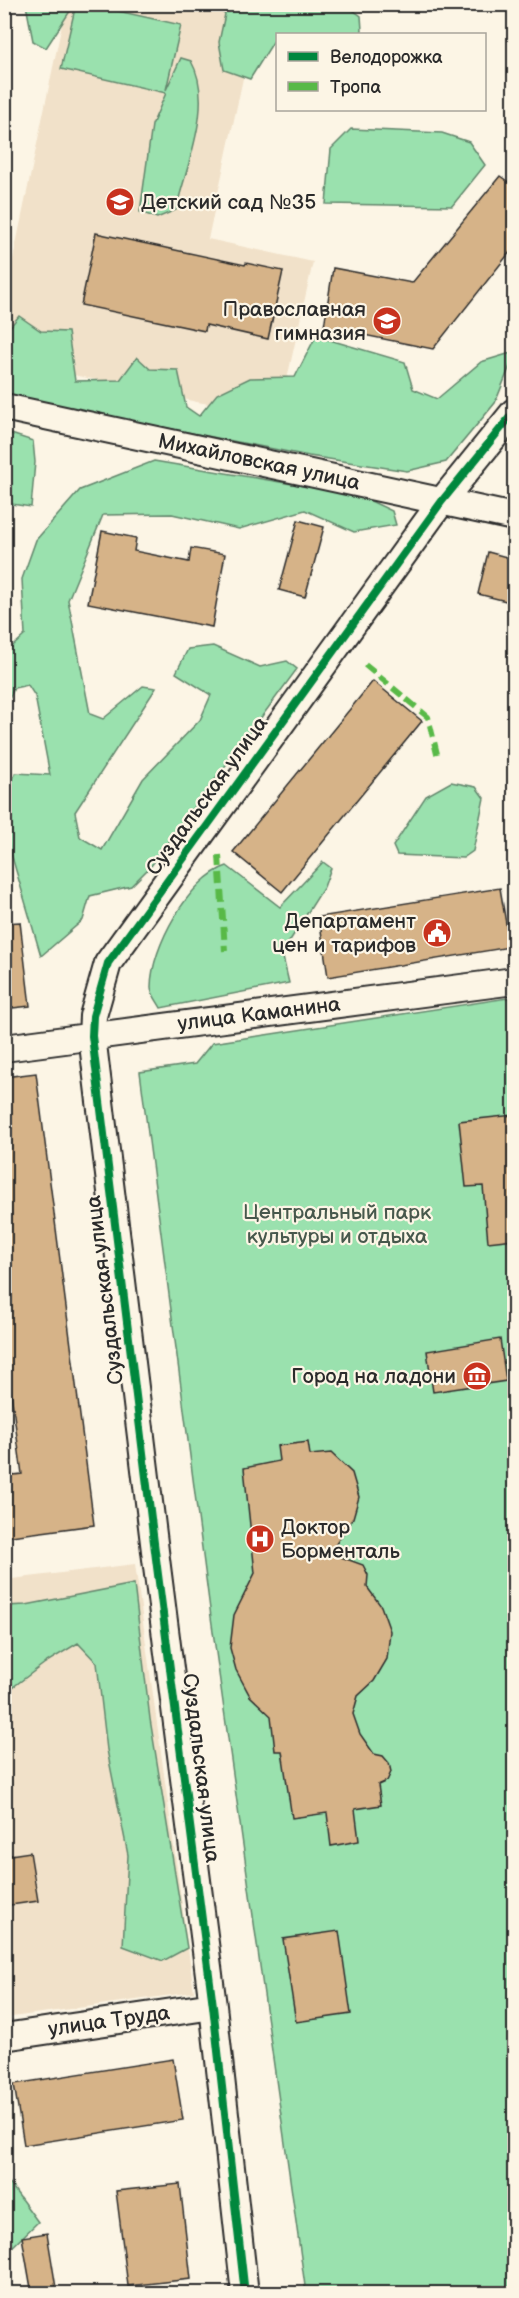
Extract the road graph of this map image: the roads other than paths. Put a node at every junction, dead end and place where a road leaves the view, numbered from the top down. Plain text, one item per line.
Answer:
1 (4, 407) edge
2 (514, 412) edge
3 (442, 501) junction
4 (514, 517) edge
5 (514, 981) edge
6 (92, 1036) junction
7 (4, 1048) edge
8 (213, 2006) junction
9 (4, 2037) edge
10 (245, 2294) edge

1 - 3 street, Михайловская улица
2 - 3 street, Суздальская улица
3 - 4 street, Михайловская улица
3 - 6 street, Суздальская улица
5 - 6 street, улица Каманина
6 - 7 street, улица Каманина
6 - 8 street, Суздальская улица
8 - 9 street, улица Труда
8 - 10 street, Суздальская улица

